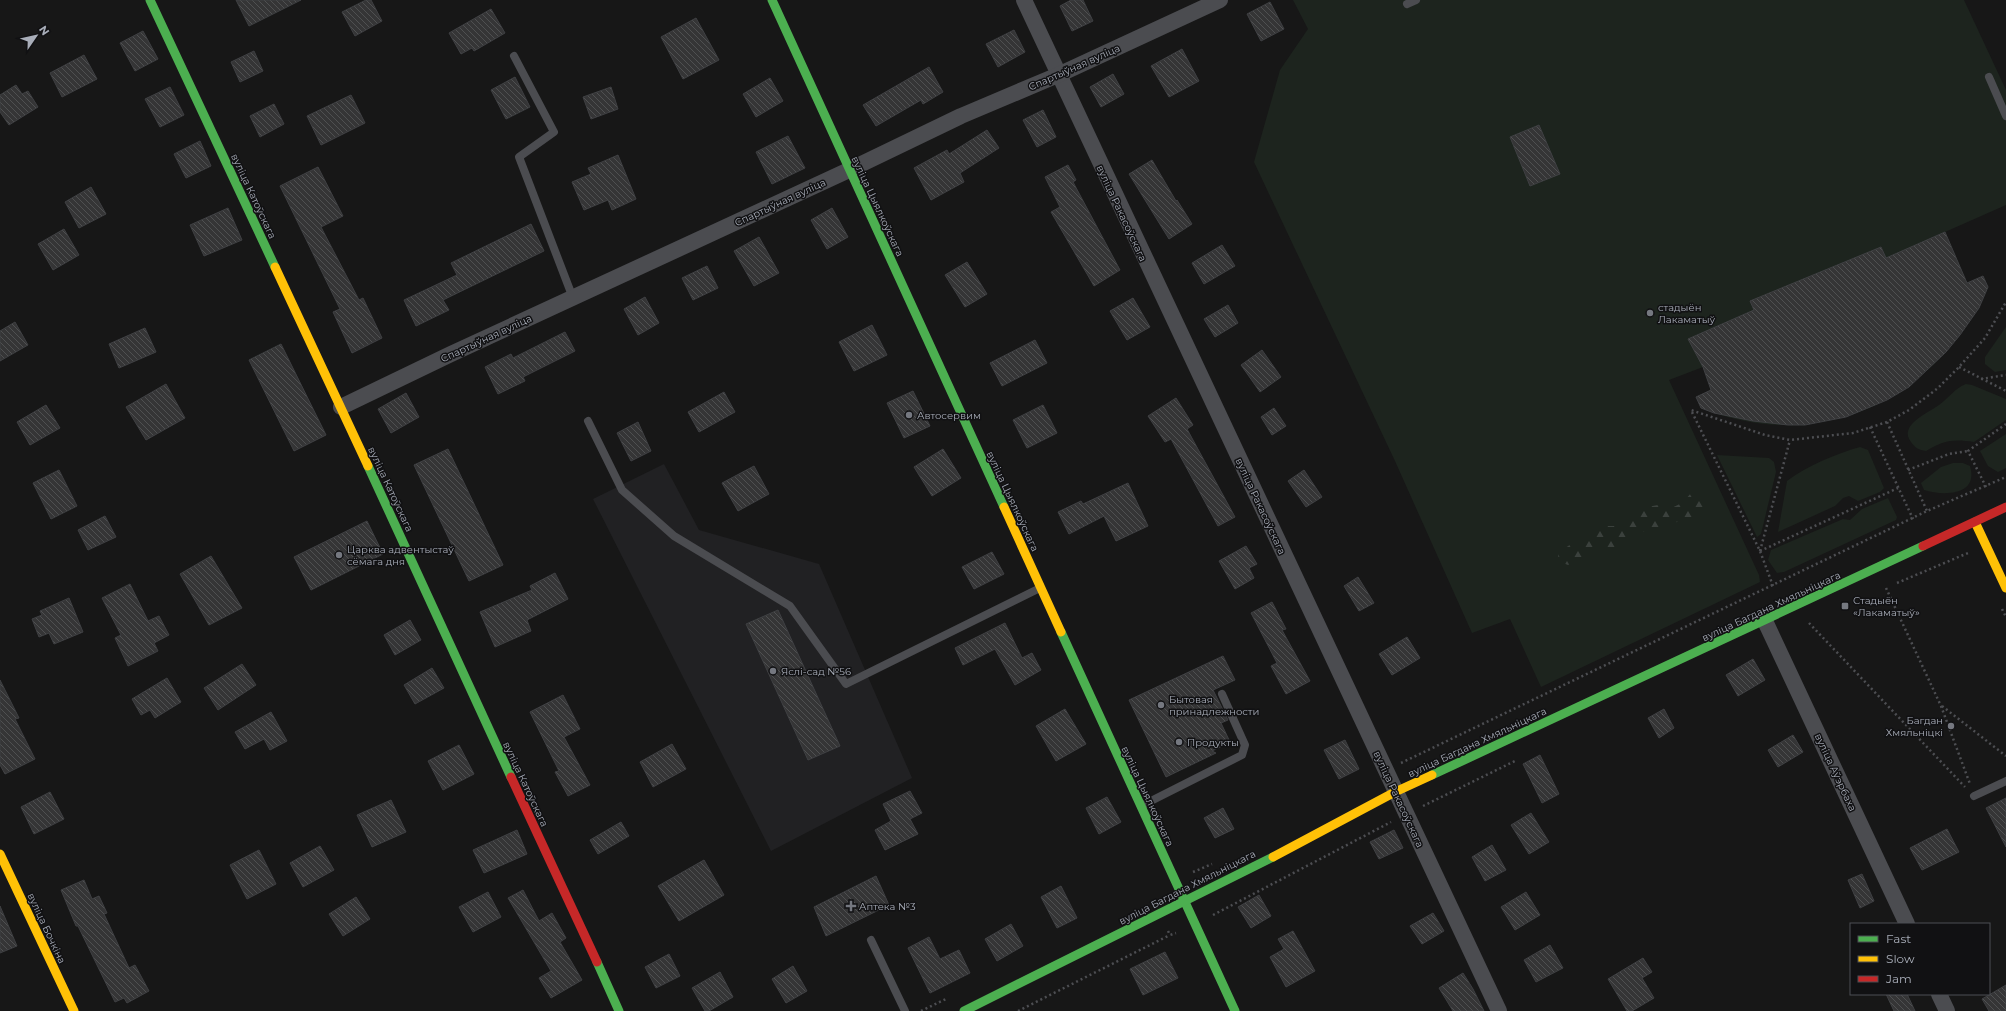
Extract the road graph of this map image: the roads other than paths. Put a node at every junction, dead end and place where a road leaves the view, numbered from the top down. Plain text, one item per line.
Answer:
1 (150, 0) edge
2 (772, 0) edge
3 (1024, 0) edge
4 (1220, 0) edge
5 (1416, 0) edge
6 (1407, 4) dead end
7 (514, 56) dead end
8 (1058, 75) junction
9 (1989, 77) dead end
10 (2006, 116) edge
11 (849, 170) junction
12 (573, 298) junction
13 (341, 407) junction
14 (588, 421) dead end
15 (2006, 507) edge
16 (1975, 522) junction
17 (1040, 588) junction
18 (2006, 588) edge
19 (1765, 621) junction
20 (1222, 694) dead end
21 (2006, 781) edge
22 (1395, 792) junction
23 (1974, 796) road end
24 (1141, 806) junction
25 (0, 854) edge
26 (1183, 901) junction
27 (1907, 923) edge
28 (871, 940) dead end
29 (1939, 995) edge
30 (74, 1011) edge
31 (619, 1011) edge
32 (905, 1011) edge
33 (964, 1011) edge
34 (1235, 1011) edge
35 (1499, 1011) edge
36 (1947, 1011) edge

1 - 13 street, вуліца Катоўскага
2 - 11 street, вуліца Цыялкоўскага
3 - 8 street, вуліца Ракасоўскага
4 - 8 street, Спартыўная вуліца
5 - 6 lane
7 - 12 lane
8 - 11 street, Спартыўная вуліца
8 - 22 street, вуліца Ракасоўскага
9 - 10 lane
11 - 12 street, Спартыўная вуліца
11 - 17 street, вуліца Цыялкоўскага
12 - 13 street, Спартыўная вуліца
13 - 31 street, вуліца Катоўскага
14 - 17 lane
15 - 16 street, вуліца Багдана Хмяльніцкага
16 - 18 street
16 - 19 street, вуліца Багдана Хмяльніцкага
17 - 24 street, вуліца Цыялкоўскага
19 - 22 street, вуліца Багдана Хмяльніцкага
19 - 27 street, вуліца Аўэрбаха
20 - 24 lane
21 - 23 lane
22 - 26 street, вуліца Багдана Хмяльніцкага
22 - 35 street, вуліца Ракасоўскага
24 - 26 street, вуліца Цыялкоўскага
25 - 30 street, вуліца Бочкіна
26 - 33 street, вуліца Багдана Хмяльніцкага
26 - 34 street, вуліца Цыялкоўскага
28 - 32 lane
29 - 36 street

